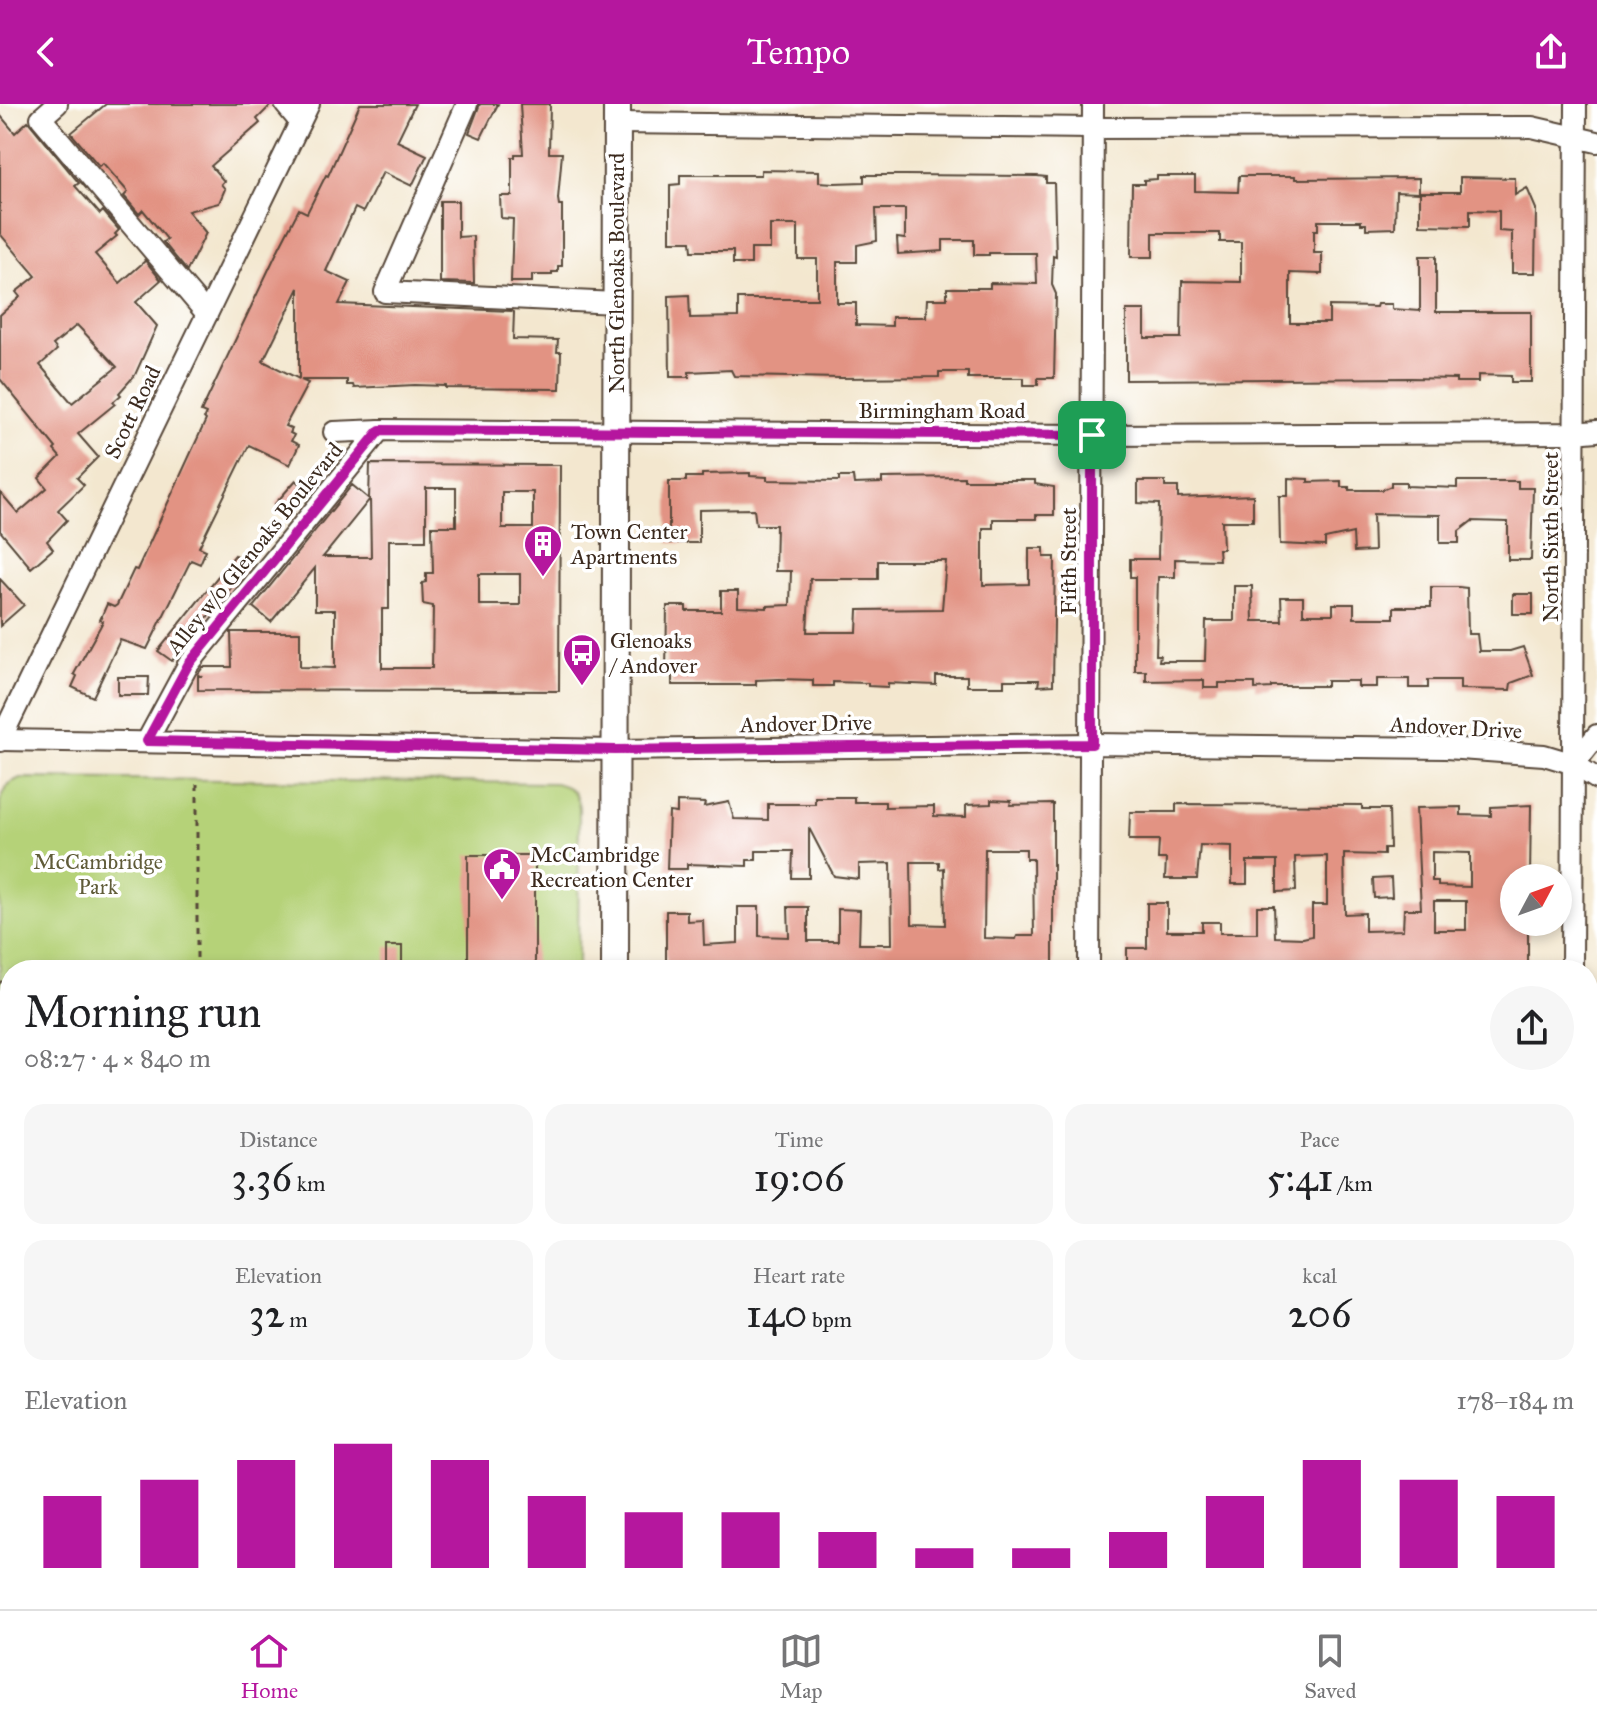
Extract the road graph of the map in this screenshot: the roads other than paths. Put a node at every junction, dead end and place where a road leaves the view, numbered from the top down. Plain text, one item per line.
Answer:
1 (57, 104) edge
2 (285, 104) edge
3 (467, 104) edge
4 (1093, 104) edge
5 (1576, 104) edge
6 (305, 113) edge
7 (617, 114) edge
8 (1093, 128) junction
9 (1576, 136) junction
10 (1597, 142) edge
11 (616, 303) junction
12 (207, 314) junction
13 (380, 430) junction
14 (616, 431) junction
15 (1597, 431) edge
16 (334, 432) dead end
17 (1574, 433) junction
18 (1092, 435) junction
19 (1597, 735) edge
20 (0, 741) edge
21 (147, 741) junction
22 (1092, 744) junction
23 (615, 750) junction
24 (1574, 764) junction
25 (1597, 779) edge
26 (615, 960) edge
27 (1089, 960) edge
28 (1572, 960) edge

1 - 12 street
2 - 6 street
3 - 11 street
4 - 8 street, Fifth Street
5 - 9 street, North Sixth Street
6 - 12 street, Scott Road
7 - 8 street
7 - 11 main road, North Glenoaks Boulevard
8 - 9 street
8 - 18 street, Fifth Street
9 - 10 street
9 - 17 street, North Sixth Street
11 - 14 main road, North Glenoaks Boulevard
12 - 20 street, Scott Road
13 - 14 street, Birmingham Road
13 - 16 street, Birmingham Road
13 - 21 street, Alley w/o Glenoaks Boulevard
14 - 18 street, Birmingham Road
14 - 23 main road, North Glenoaks Boulevard
15 - 17 street, Birmingham Road
17 - 18 street, Birmingham Road
17 - 24 street, North Sixth Street
18 - 22 street, Fifth Street
19 - 24 street
20 - 21 street, Andover Drive
21 - 23 street, Andover Drive
22 - 23 street, Andover Drive
22 - 24 street, Andover Drive
22 - 27 street, Fifth Street
23 - 26 main road, North Glenoaks Boulevard
24 - 25 street, Andover Drive
24 - 28 street, North Sixth Street

